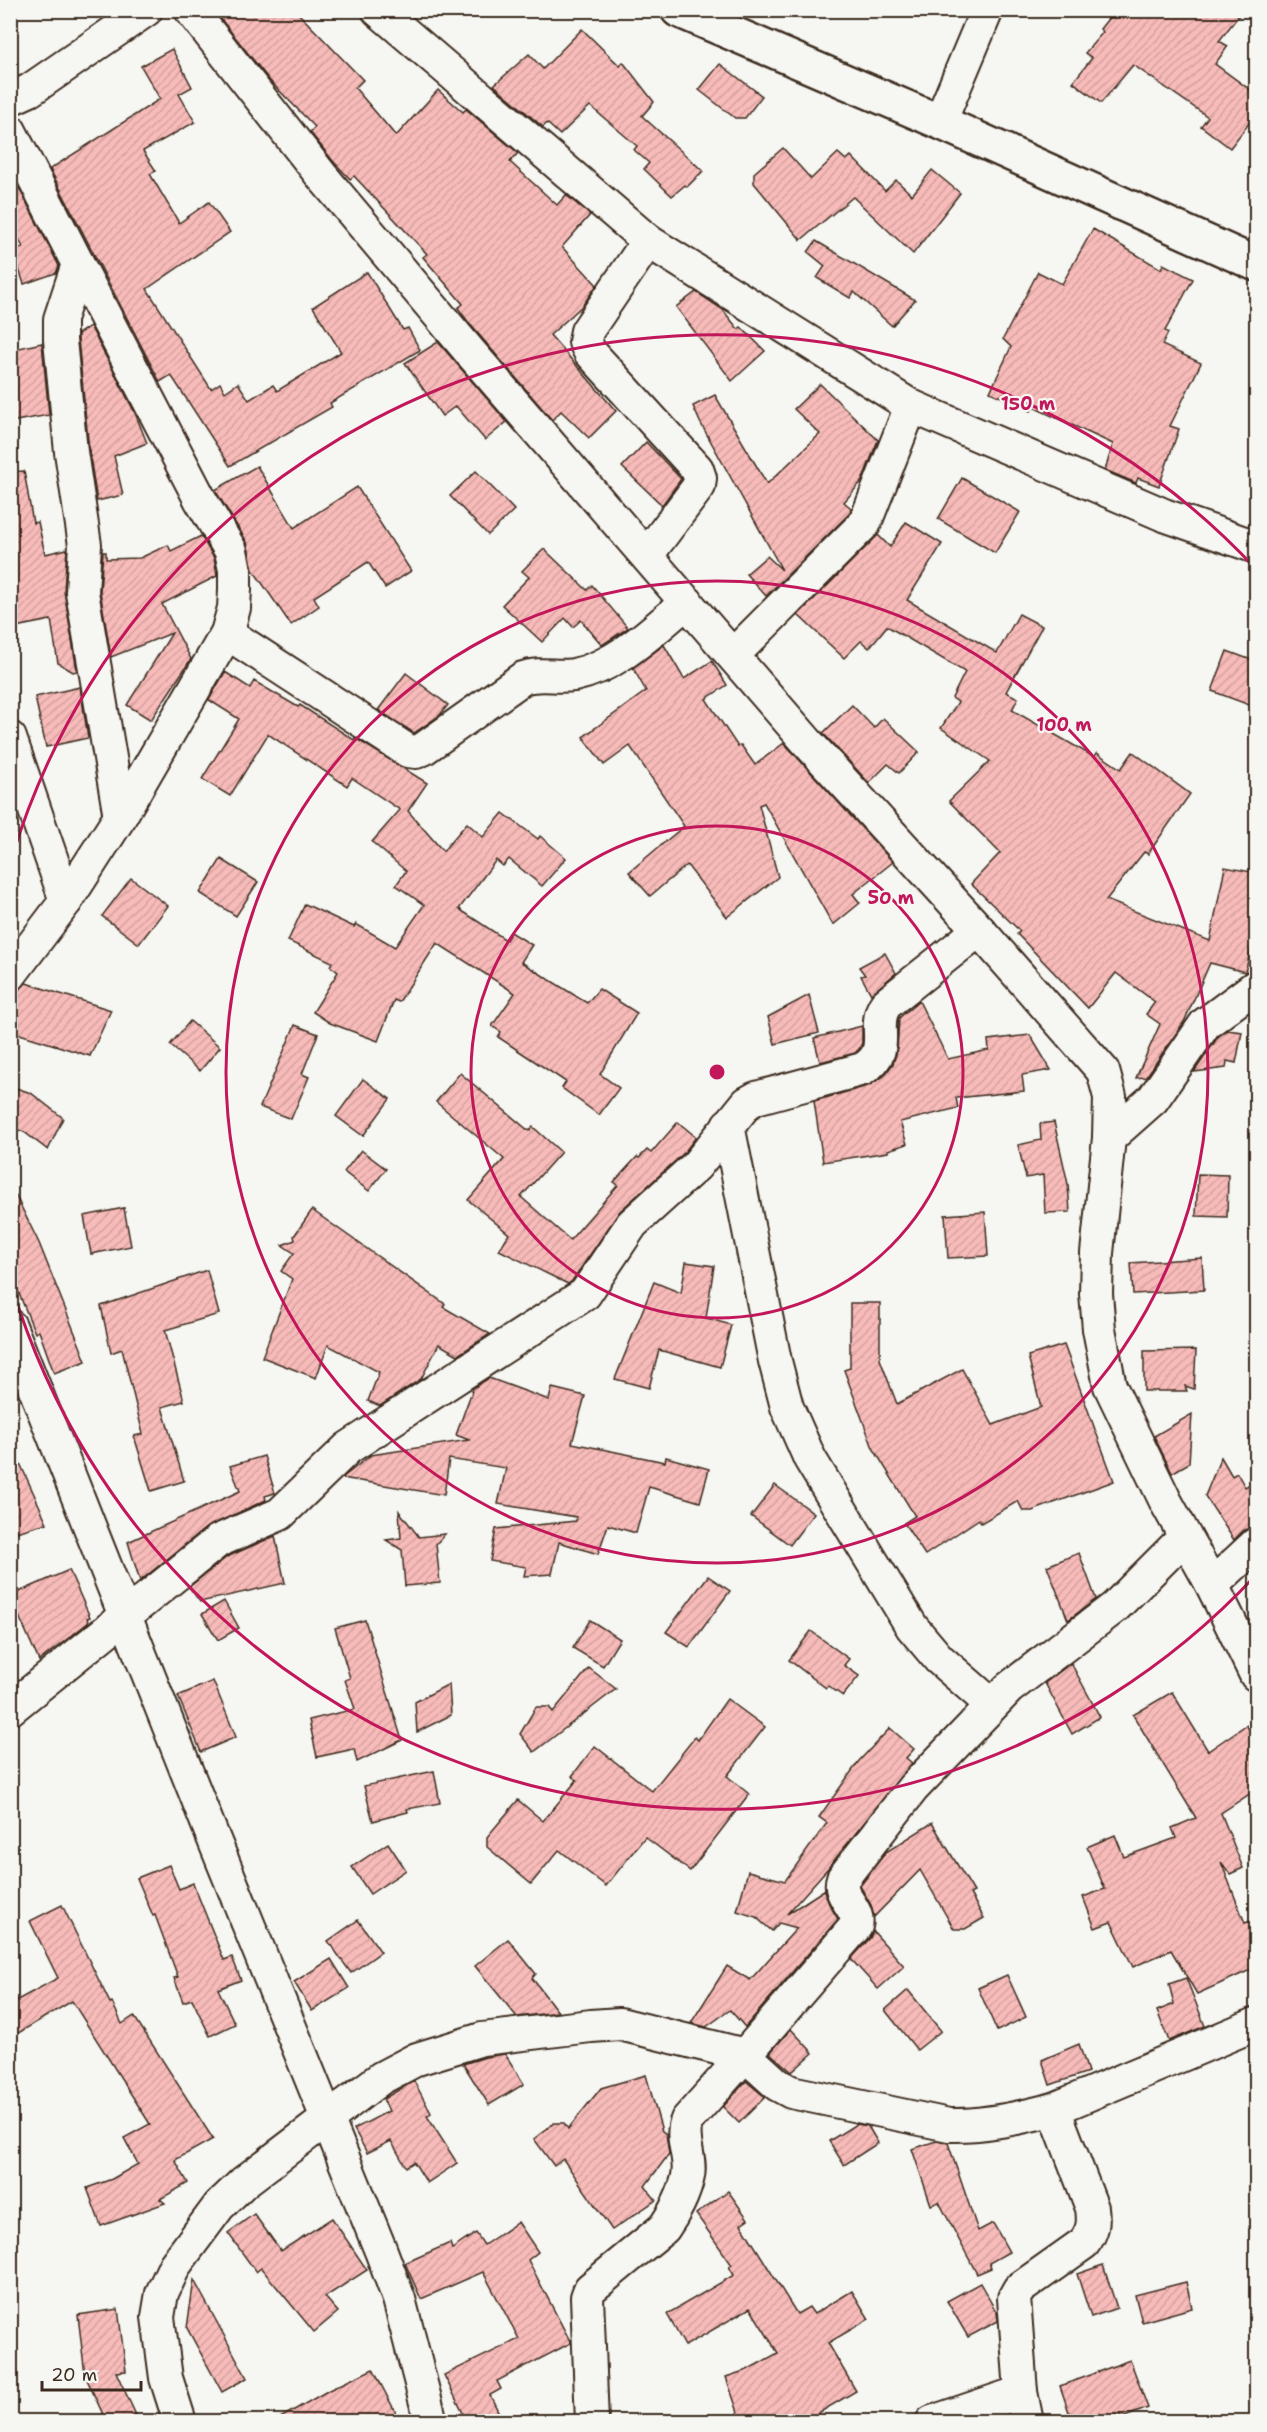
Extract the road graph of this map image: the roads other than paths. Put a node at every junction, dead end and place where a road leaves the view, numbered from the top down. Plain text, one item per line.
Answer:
1 (146, 10) edge
2 (192, 10) edge
3 (378, 10) edge
4 (987, 10) edge
5 (697, 14) edge
6 (10, 99) edge
7 (940, 122) junction
8 (10, 131) edge
9 (648, 241) junction
10 (78, 264) junction
11 (1257, 264) edge
12 (911, 406) junction
13 (1257, 547) edge
14 (647, 555) junction
15 (687, 602) junction
16 (227, 633) junction
17 (733, 655) junction
18 (10, 738) edge
19 (120, 817) junction
20 (66, 901) junction
21 (979, 930) junction
22 (10, 975) edge
23 (1257, 986) edge
24 (728, 1125) junction
25 (1109, 1138) junction
26 (10, 1326) edge
27 (1185, 1537) junction
28 (1257, 1544) edge
29 (1212, 1585) junction
30 (125, 1617) junction
31 (1257, 1675) edge
32 (992, 1705) junction
33 (10, 1709) edge
34 (1257, 2024) edge
35 (745, 2055) junction
36 (1054, 2109) junction
37 (327, 2120) junction
38 (1024, 2407) edge
39 (180, 2421) edge
40 (431, 2421) edge
41 (592, 2421) edge
42 (932, 2421) edge

1 - 6 street
2 - 14 street
3 - 9 street
4 - 7 street
5 - 7 main road
7 - 11 main road
8 - 10 street
9 - 12 street
9 - 14 street
10 - 16 street
10 - 19 street
12 - 13 street
12 - 17 street
14 - 15 street
15 - 16 street
15 - 17 street
16 - 19 street
17 - 21 street
18 - 20 street
19 - 20 street
20 - 22 street
21 - 24 street
21 - 25 street
23 - 25 street
24 - 30 street
24 - 32 street
25 - 27 street
26 - 30 street
27 - 29 street
27 - 32 street
28 - 29 street
29 - 31 street
30 - 33 street
30 - 37 street
32 - 35 street
34 - 36 street
35 - 36 street
35 - 37 street
35 - 41 street
36 - 38 street
37 - 39 street
37 - 40 street
38 - 42 street

